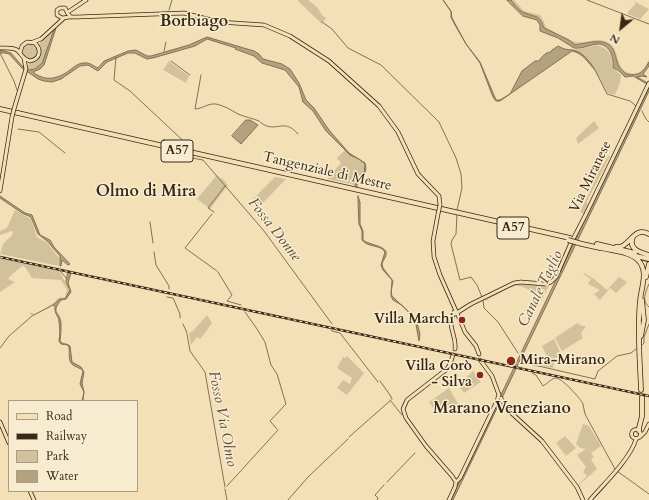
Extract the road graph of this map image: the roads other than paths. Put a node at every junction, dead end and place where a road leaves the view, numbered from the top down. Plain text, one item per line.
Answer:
1 (86, 0) edge
2 (67, 11) junction
3 (72, 17) junction
4 (59, 18) junction
5 (65, 18) junction
6 (57, 24) junction
7 (41, 39) junction
8 (33, 42) junction
9 (22, 46) junction
10 (0, 48) edge
11 (39, 48) junction
12 (14, 49) junction
13 (20, 53) junction
14 (24, 59) junction
15 (31, 61) junction
16 (26, 69) junction
17 (649, 83) edge
18 (0, 110) edge
19 (0, 191) edge
20 (635, 234) junction
21 (649, 234) edge
22 (597, 246) junction
23 (649, 257) edge
24 (649, 264) edge
25 (649, 274) edge
26 (642, 294) junction
27 (456, 312) junction
28 (455, 349) dead end
29 (479, 354) tunnel mouth
30 (453, 355) dead end
31 (481, 361) tunnel mouth
32 (641, 390) dead end
33 (642, 397) dead end
34 (499, 398) junction
35 (0, 422) edge
36 (649, 424) edge
37 (640, 430) junction
38 (637, 438) junction
39 (8, 441) edge
40 (456, 482) junction
41 (450, 500) edge
42 (583, 500) edge
43 (590, 500) edge

1 - 2 main road
2 - 3 main road
2 - 4 main road
2 - 5 main road
3 - 5 main road
3 - 27 main road, bridge
4 - 5 main road
4 - 6 main road
5 - 6 main road
6 - 7 main road
7 - 8 main road
7 - 11 main road
8 - 9 main road
8 - 11 main road
9 - 12 main road
9 - 13 main road
10 - 12 main road
11 - 15 main road
12 - 13 main road
13 - 14 main road
14 - 15 main road
14 - 16 main road
15 - 16 main road
16 - 19 main road, bridge
17 - 27 main road, Via Miranese
18 - 22 highway, Tangenziale di Mestre / A57, bridge
20 - 21 highway
20 - 22 highway, A57
20 - 23 highway, A57
22 - 23 highway, Tangenziale di Mestre / A57
22 - 26 highway, A57
24 - 26 highway, A57
25 - 26 highway, A57
26 - 32 highway, A57
27 - 28 main road
27 - 29 main road
30 - 40 main road
31 - 34 main road
33 - 37 highway
34 - 40 main road
34 - 42 main road
35 - 39 main road
36 - 37 main road
37 - 38 main road
37 - 38 main road
38 - 43 main road
40 - 41 main road

